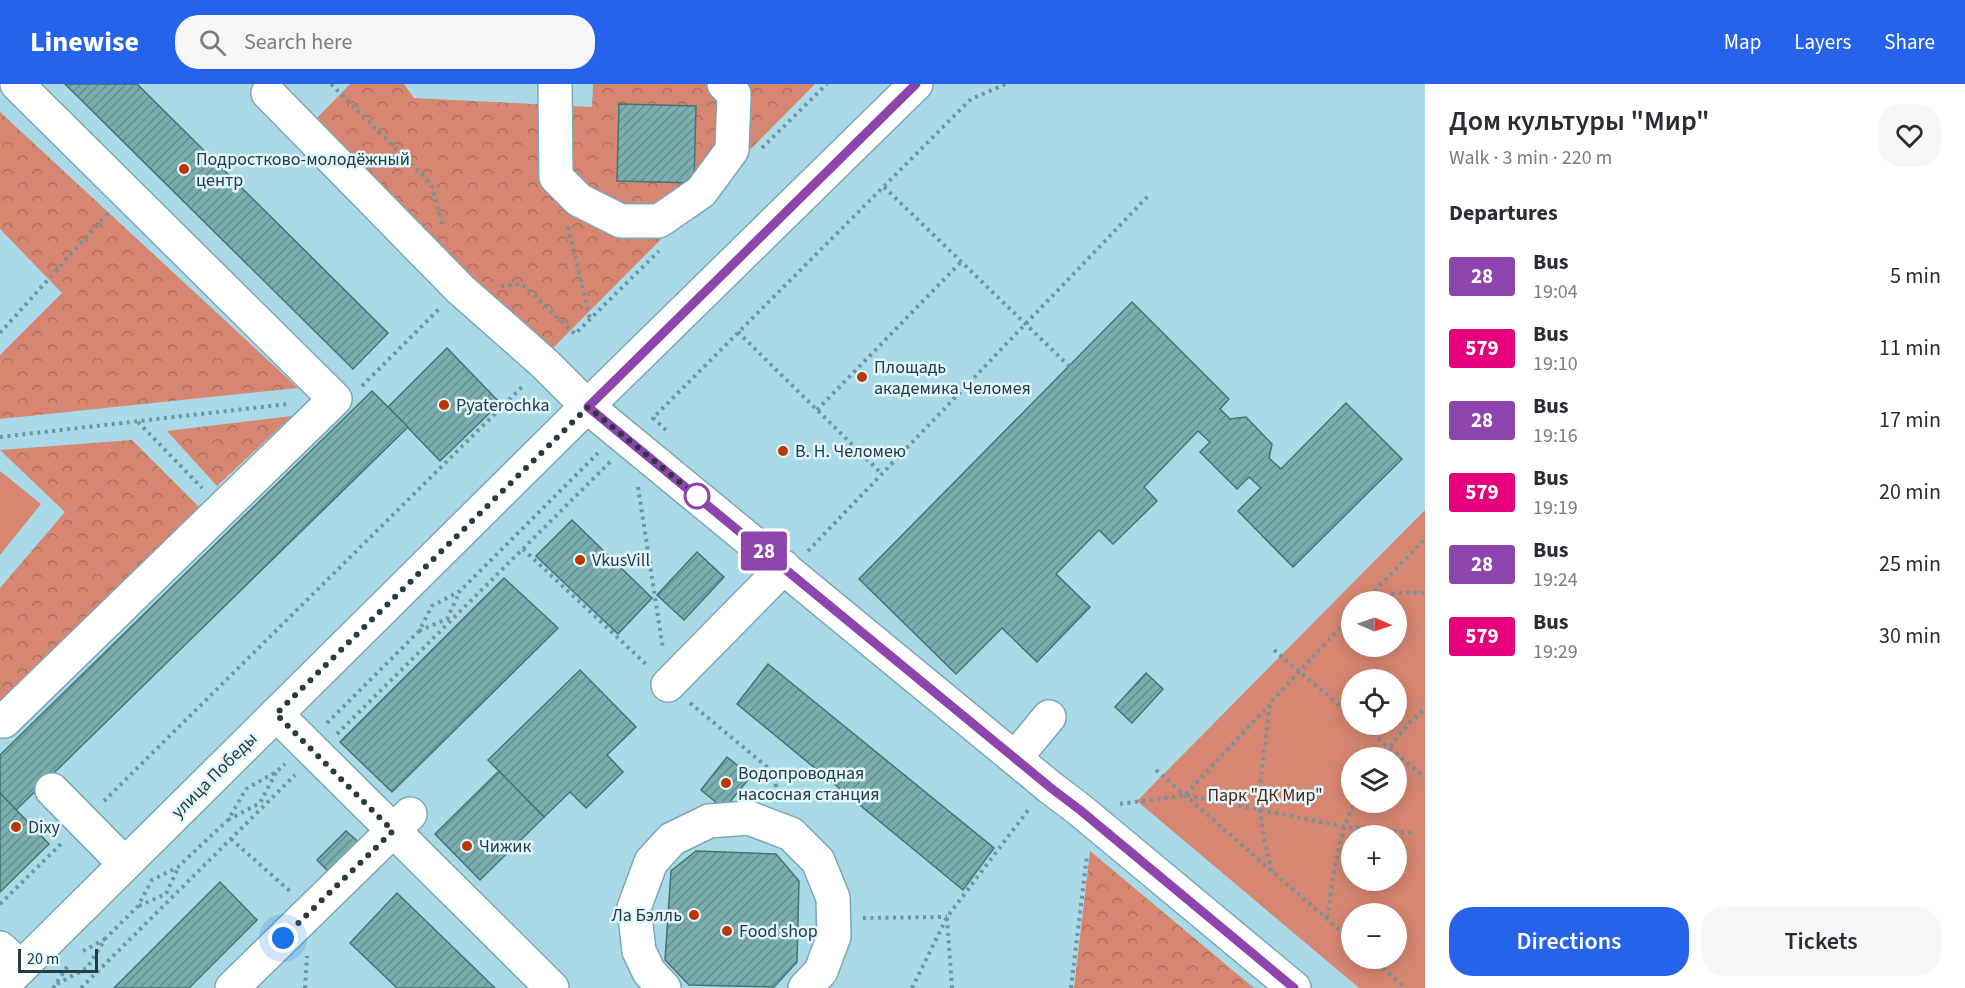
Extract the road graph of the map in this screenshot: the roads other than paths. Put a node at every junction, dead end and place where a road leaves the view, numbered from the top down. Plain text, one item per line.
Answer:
1 (17, 84) edge
2 (555, 84) edge
3 (724, 84) edge
4 (916, 84) edge
5 (268, 93) dead end
6 (588, 407) junction
7 (796, 560) junction
8 (668, 685) road end
9 (276, 714) junction
10 (1049, 717) dead end
11 (0, 721) edge
12 (1015, 758) junction
13 (52, 790) dead end
14 (401, 822) junction
15 (125, 864) junction
16 (7, 967) edge
17 (232, 988) edge
18 (552, 988) edge
19 (664, 988) edge
20 (805, 988) edge
21 (1294, 988) edge

1 - 11 street
2 - 3 street
4 - 6 street, улица Победы
5 - 6 street
6 - 7 street
6 - 9 street, улица Победы
7 - 8 street
7 - 12 street
9 - 14 street
9 - 15 street, улица Победы
10 - 12 street
12 - 21 street
13 - 15 street
14 - 17 street
14 - 18 street
15 - 16 street, улица Победы
19 - 20 street

